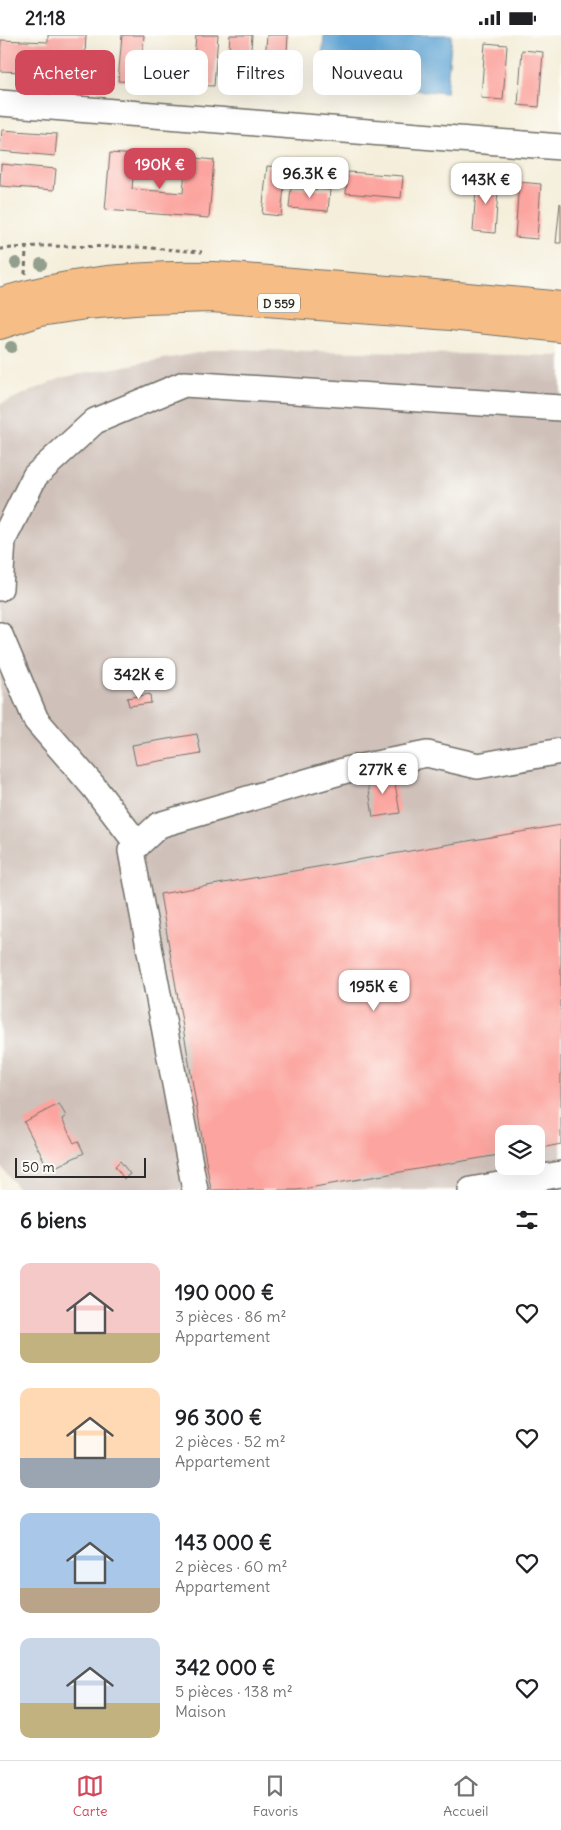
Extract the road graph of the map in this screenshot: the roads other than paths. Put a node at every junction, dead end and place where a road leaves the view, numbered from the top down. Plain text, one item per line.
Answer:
1 (0, 103) edge
2 (561, 147) edge
3 (0, 302) edge
4 (561, 306) edge
5 (0, 325) edge
6 (561, 328) edge
7 (561, 408) edge
8 (0, 588) edge
9 (0, 635) edge
10 (561, 751) edge
11 (138, 845) junction
12 (561, 1174) edge
13 (195, 1190) edge
14 (471, 1190) edge

1 - 2 street
3 - 4 main road, D 559
5 - 6 main road, D 559
7 - 8 street
9 - 11 street
10 - 11 street
11 - 13 street
12 - 14 street

